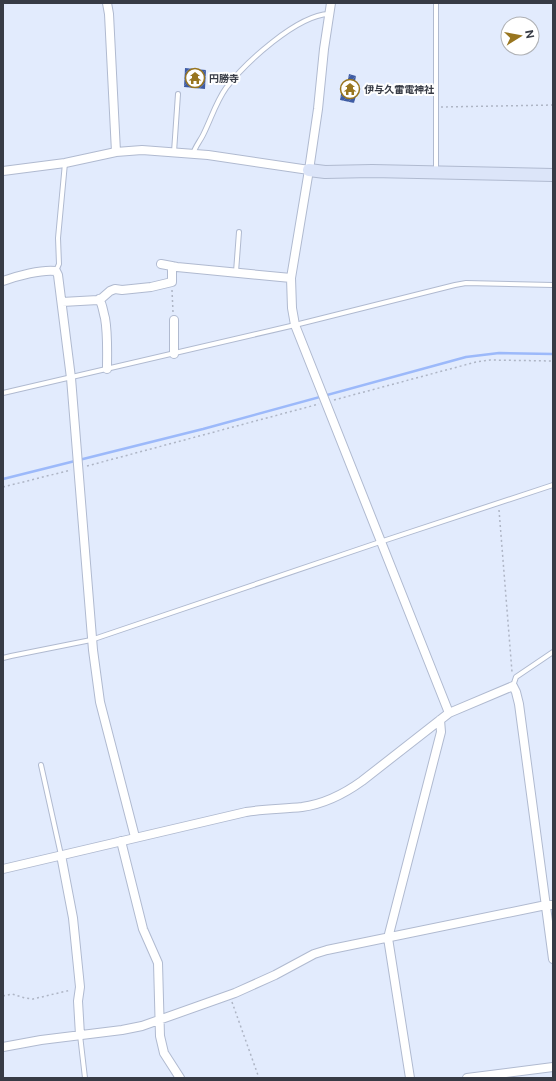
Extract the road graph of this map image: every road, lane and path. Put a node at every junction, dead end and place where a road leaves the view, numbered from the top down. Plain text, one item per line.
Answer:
1 (107, 3) edge
2 (331, 3) edge
3 (436, 3) edge
4 (330, 14) junction
5 (178, 94) dead end
6 (553, 105) edge
7 (436, 107) junction
8 (116, 152) junction
9 (174, 152) junction
10 (193, 154) junction
11 (65, 163) junction
12 (309, 170) junction
13 (3, 171) edge
14 (436, 172) junction
15 (553, 175) edge
16 (239, 232) dead end
17 (161, 264) dead end
18 (172, 266) junction
19 (56, 271) junction
20 (236, 272) junction
21 (291, 278) junction
22 (3, 281) edge
23 (172, 282) junction
24 (553, 285) edge
25 (99, 300) junction
26 (62, 302) junction
27 (174, 320) joint
28 (295, 326) junction
29 (174, 354) junction
30 (553, 361) edge
31 (107, 369) junction
32 (71, 378) junction
33 (3, 394) edge
34 (325, 402) junction
35 (78, 462) junction
36 (553, 485) edge
37 (3, 487) edge
38 (497, 503) junction
39 (380, 542) junction
40 (91, 640) junction
41 (553, 652) edge
42 (3, 658) edge
43 (513, 686) junction
44 (449, 712) junction
45 (440, 720) junction
46 (41, 765) dead end
47 (135, 838) junction
48 (121, 841) junction
49 (61, 856) junction
50 (3, 869) edge
51 (550, 905) edge
52 (388, 938) junction
53 (553, 960) edge
54 (80, 987) junction
55 (229, 995) junction
56 (3, 996) edge
57 (160, 1020) junction
58 (80, 1035) junction
59 (3, 1047) edge
60 (553, 1067) edge
61 (85, 1078) edge
62 (180, 1078) edge
63 (259, 1078) edge
64 (410, 1078) edge
65 (467, 1078) edge

1 - 8 street
2 - 4 street
3 - 7 lane
4 - 10 lane
4 - 12 street
5 - 9 lane
6 - 7 path
7 - 14 lane
8 - 9 street
8 - 11 street
9 - 10 street
10 - 12 street
11 - 13 street
11 - 19 lane
12 - 14 street
12 - 21 street
14 - 15 street
16 - 20 lane
17 - 18 street
18 - 20 street
18 - 23 street
19 - 22 street
19 - 26 street
20 - 21 street
21 - 28 street
23 - 25 street
23 - 27 path
24 - 28 lane
25 - 26 street
25 - 31 street
26 - 32 street
27 - 29 street
28 - 29 lane
28 - 34 street
29 - 31 lane
30 - 34 path
31 - 32 lane
32 - 33 lane
32 - 35 street
34 - 35 path
34 - 39 street
35 - 37 path
35 - 40 street
36 - 38 lane
38 - 39 lane
38 - 43 path
39 - 40 lane
39 - 44 street
40 - 42 lane
40 - 47 street
41 - 43 lane
43 - 44 street
43 - 51 street
44 - 45 street
45 - 47 street
45 - 52 street
46 - 49 lane
47 - 48 street
48 - 49 street
48 - 57 street
49 - 50 street
49 - 54 street
51 - 52 street
51 - 53 street
52 - 55 street
52 - 64 street
54 - 56 path
54 - 58 street
55 - 57 street
55 - 63 path
57 - 58 street
57 - 62 street
58 - 59 street
58 - 61 lane
60 - 65 street

